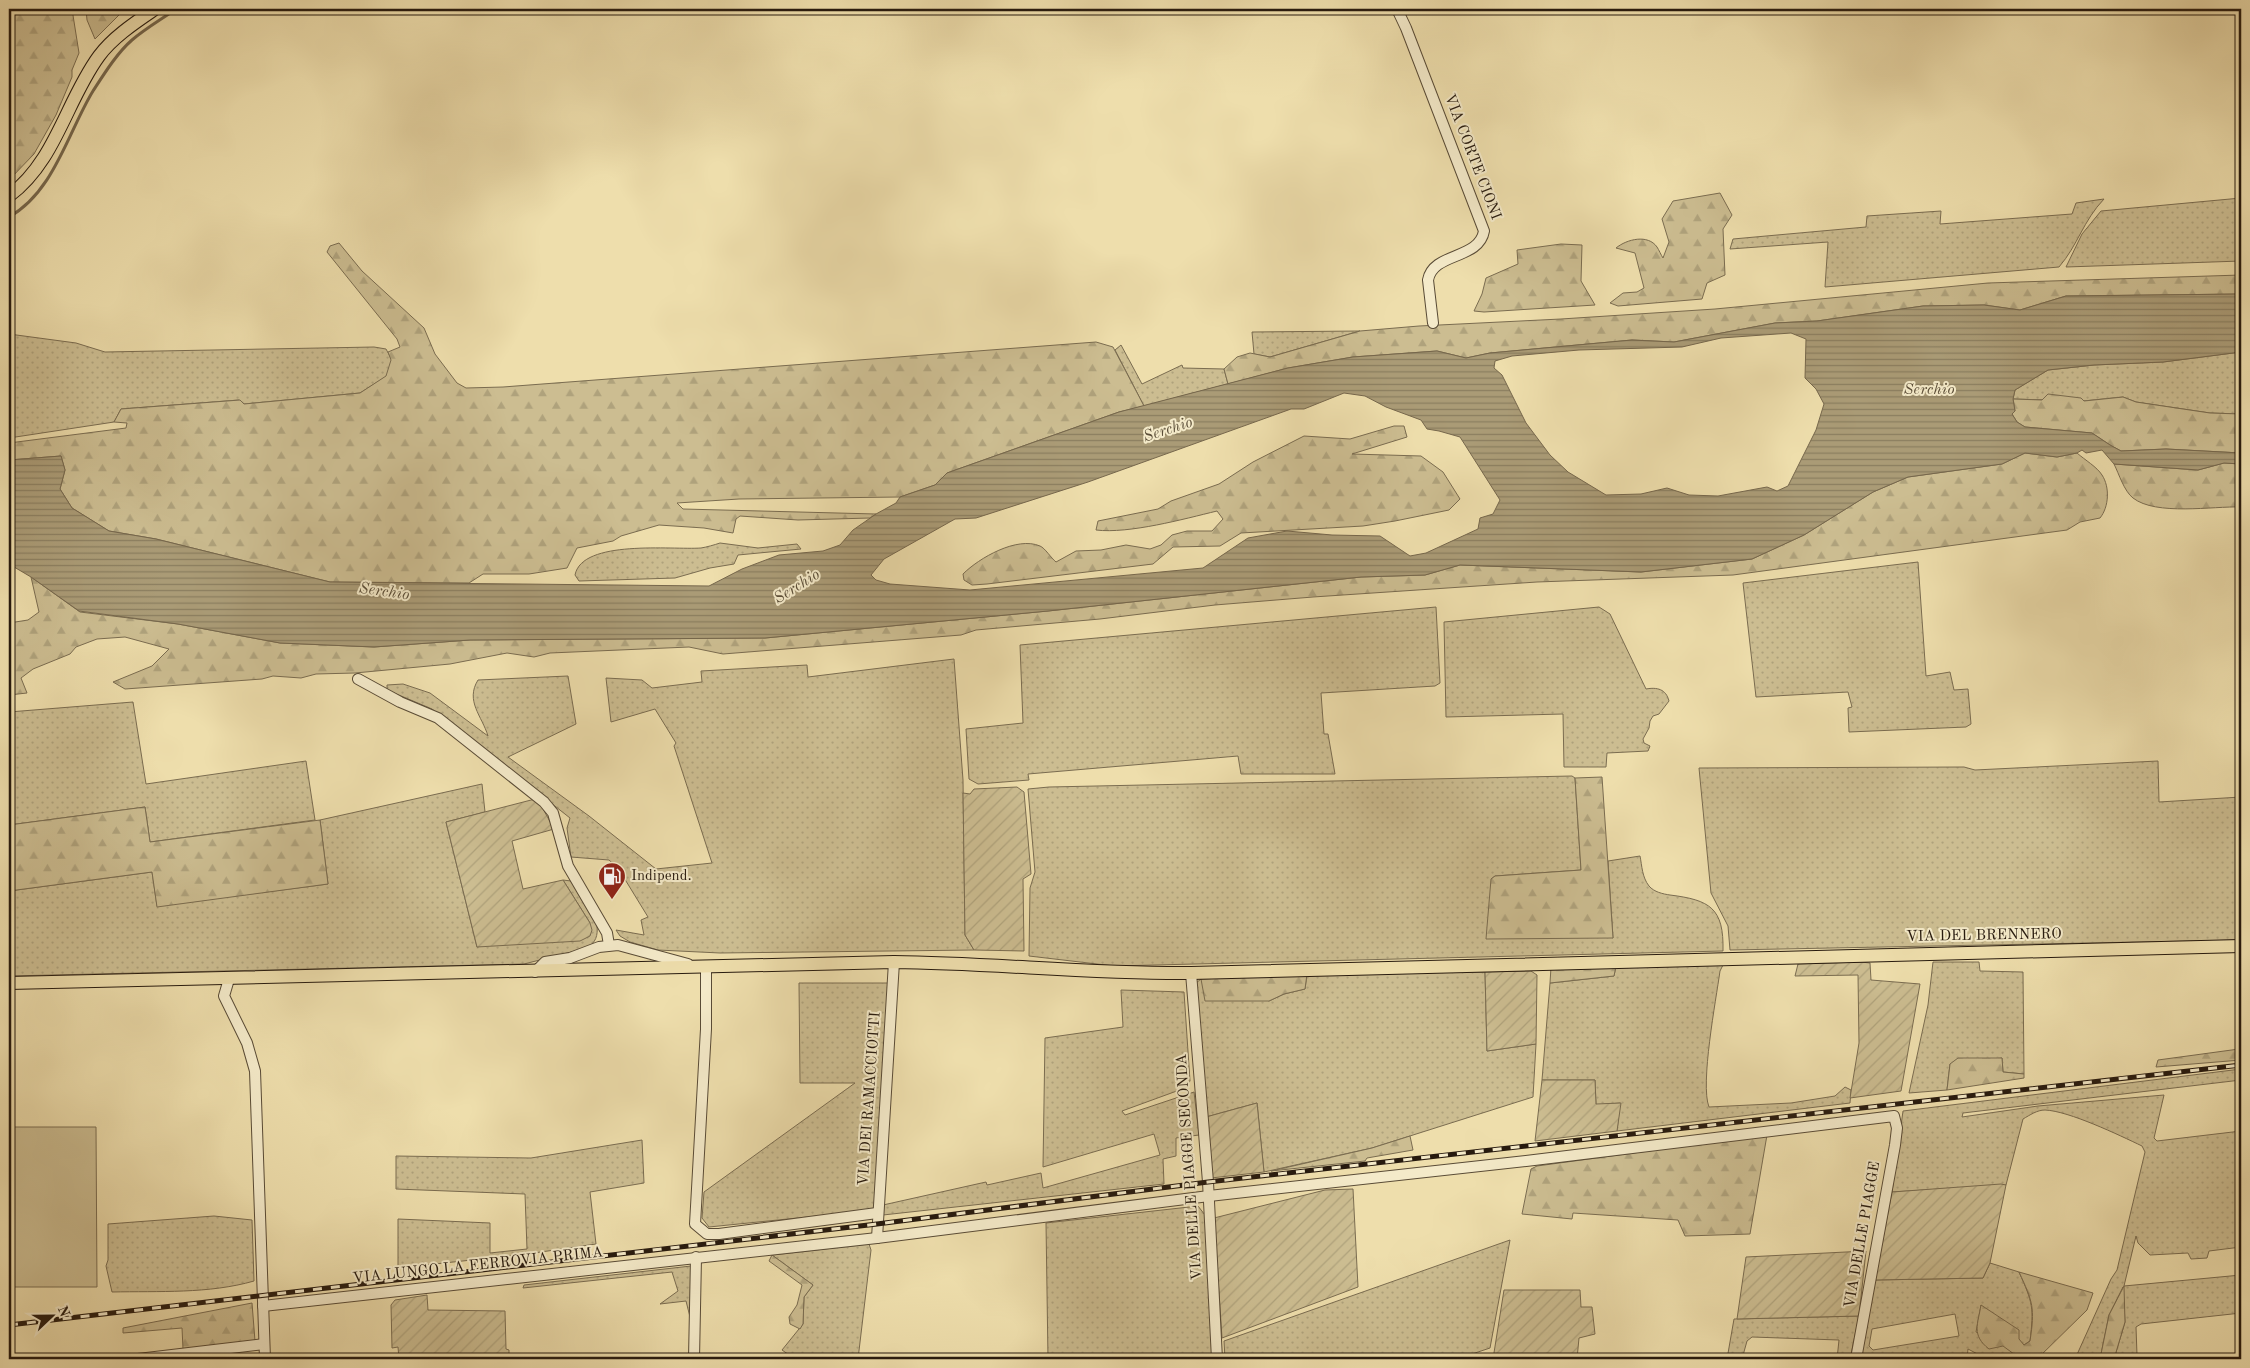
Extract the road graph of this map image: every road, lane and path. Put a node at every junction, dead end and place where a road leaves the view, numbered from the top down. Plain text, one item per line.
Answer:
1 (155, 9) edge
2 (1397, 9) edge
3 (9, 196) edge
4 (1433, 323) dead end
5 (358, 679) dead end
6 (609, 945) junction
7 (2241, 946) edge
8 (894, 962) junction
9 (701, 966) junction
10 (535, 972) junction
11 (1191, 973) junction
12 (229, 978) junction
13 (9, 983) edge
14 (1894, 1116) joint
15 (1209, 1196) junction
16 (877, 1213) junction
17 (877, 1238) junction
18 (696, 1257) junction
19 (263, 1306) junction
20 (264, 1344) junction
21 (138, 1359) edge
22 (265, 1359) edge
23 (694, 1359) edge
24 (1217, 1359) edge
25 (1856, 1359) edge

1 - 3 main road
2 - 4 street, VIA CORTE CIONI
5 - 6 street
6 - 9 street
6 - 10 street
7 - 11 main road, VIA DEL BRENNERO
8 - 9 main road, VIA DEL BRENNERO
8 - 11 main road, VIA DEL BRENNERO
8 - 16 street, VIA DEI RAMACCIOTTI
9 - 10 main road, VIA DEL BRENNERO
9 - 16 street
10 - 12 main road, VIA DEL BRENNERO
11 - 15 street, VIA DELLE PIAGGE SECONDA
12 - 13 main road, VIA DEL BRENNERO
12 - 19 street
14 - 15 street, VIA LUNGO LA FERROVIA PRIMA
14 - 25 street, VIA DELLE PIAGGE
15 - 17 street, VIA LUNGO LA FERROVIA PRIMA
15 - 24 street, VIA DELLE PIAGGE SECONDA
16 - 17 street, VIA DEI RAMACCIOTTI
17 - 18 street, VIA LUNGO LA FERROVIA PRIMA
18 - 19 street, VIA LUNGO LA FERROVIA PRIMA
18 - 23 street
19 - 20 street
20 - 21 street
20 - 22 street

